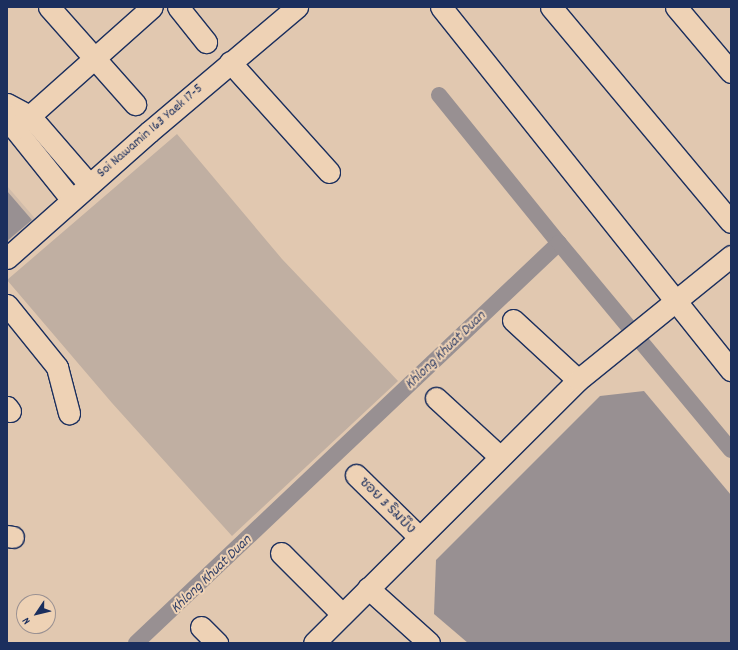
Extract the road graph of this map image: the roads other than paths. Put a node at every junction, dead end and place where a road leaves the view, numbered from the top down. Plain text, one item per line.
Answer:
1 (49, 7) edge
2 (152, 7) edge
3 (178, 7) edge
4 (297, 7) edge
5 (440, 7) edge
6 (551, 7) edge
7 (676, 7) edge
8 (206, 42) dead end
9 (95, 59) junction
10 (230, 62) junction
11 (731, 72) edge
12 (135, 104) dead end
13 (9, 106) edge
14 (23, 123) junction
15 (329, 172) dead end
16 (89, 184) junction
17 (71, 200) junction
18 (731, 222) edge
19 (731, 256) edge
20 (7, 258) edge
21 (674, 302) junction
22 (7, 306) edge
23 (513, 320) dead end
24 (731, 370) edge
25 (578, 380) junction
26 (436, 398) dead end
27 (69, 413) dead end
28 (498, 455) junction
29 (356, 475) dead end
30 (419, 537) junction
31 (281, 553) dead end
32 (368, 588) junction
33 (342, 614) junction
34 (201, 627) dead end
35 (217, 643) edge
36 (314, 643) edge
37 (429, 643) edge

1 - 9 street
2 - 9 street
3 - 8 street
4 - 10 street, Soi Nawamin 163 Yaek 17-5
5 - 21 street
6 - 18 street
7 - 11 street
9 - 12 street
9 - 14 street
10 - 15 street
10 - 16 street, Soi Nawamin 163 Yaek 17-5
13 - 14 street
14 - 16 street
14 - 17 street
16 - 17 street, Soi Nawamin 163 Yaek 17-5
17 - 20 street, Soi Nawamin 163 Yaek 17-5
19 - 21 street
21 - 24 street
21 - 25 street
22 - 27 street
23 - 25 street
25 - 28 street
26 - 28 street
28 - 30 street
29 - 30 street, ซอย 3 ริมบึง
30 - 32 street
31 - 33 street
32 - 33 street
32 - 37 street
33 - 36 street
34 - 35 street

